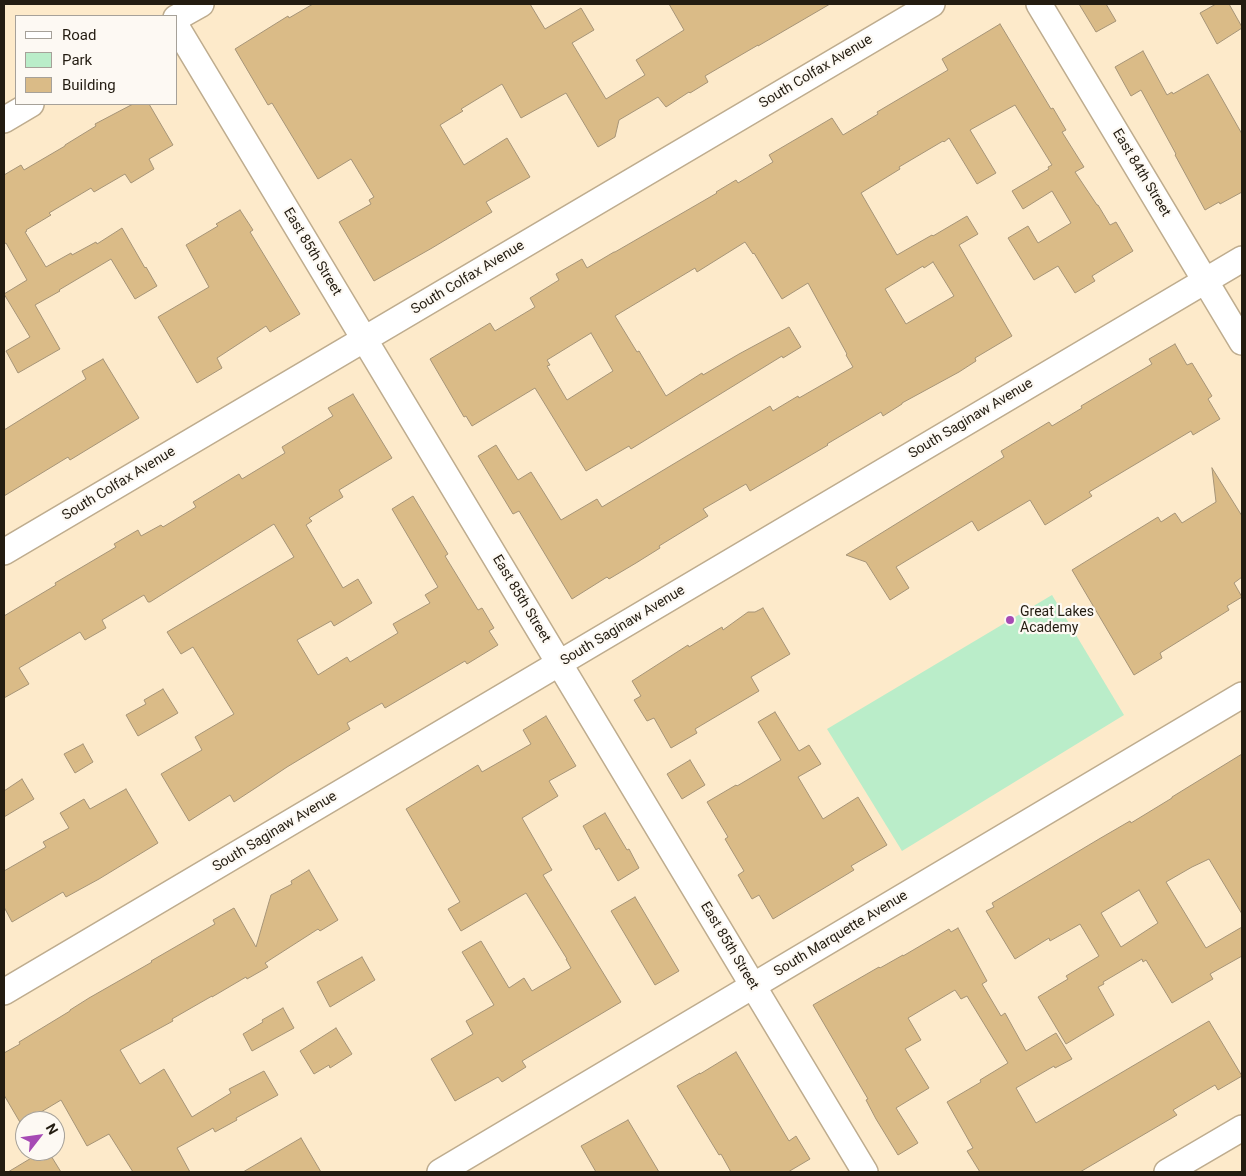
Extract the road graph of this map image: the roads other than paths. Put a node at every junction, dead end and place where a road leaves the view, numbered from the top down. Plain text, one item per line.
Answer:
1 (163, 4) edge
2 (201, 4) edge
3 (932, 4) edge
4 (1039, 4) edge
5 (169, 15) edge
6 (178, 17) edge
7 (178, 29) edge
8 (29, 105) edge
9 (4, 120) edge
10 (1242, 259) edge
11 (1206, 281) junction
12 (364, 339) junction
13 (1242, 342) edge
14 (4, 552) edge
15 (559, 663) junction
16 (1242, 696) edge
17 (753, 986) junction
18 (4, 992) edge
19 (1242, 1128) edge
20 (440, 1172) edge
21 (865, 1172) edge
22 (1167, 1172) edge

1 - 5 street
2 - 6 street
3 - 12 street, South Colfax Avenue
4 - 11 street, East 84th Street
7 - 12 street, East 85th Street
8 - 9 street
10 - 11 street, South Saginaw Avenue
11 - 13 street, East 84th Street
11 - 15 street, South Saginaw Avenue
12 - 14 street, South Colfax Avenue
12 - 15 street, East 85th Street
15 - 17 street, East 85th Street
15 - 18 street, South Saginaw Avenue
16 - 17 street, South Marquette Avenue
17 - 20 street, South Marquette Avenue
17 - 21 street, East 85th Street
19 - 22 street

